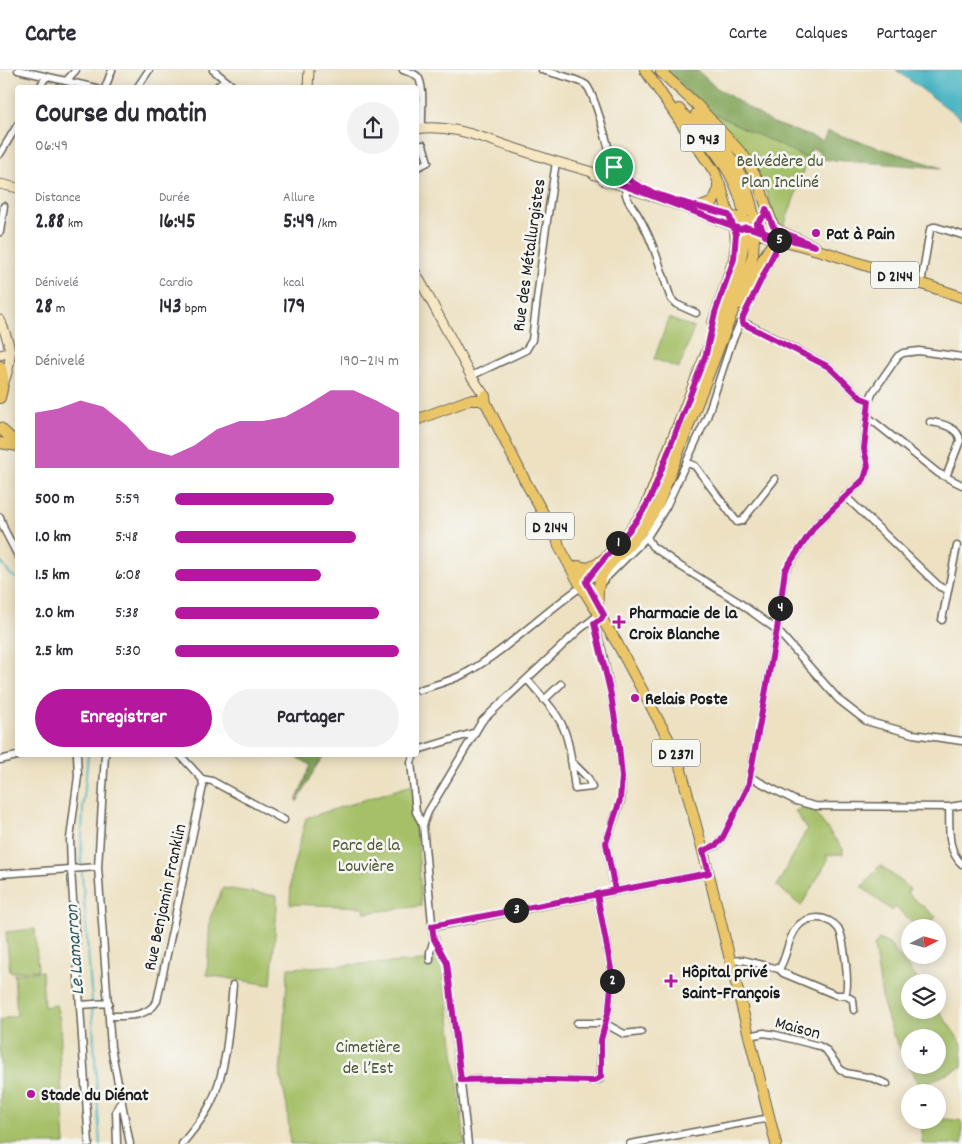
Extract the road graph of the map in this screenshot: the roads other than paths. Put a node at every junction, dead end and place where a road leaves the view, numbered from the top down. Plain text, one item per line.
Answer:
1 (18, 70) edge
2 (76, 70) edge
3 (112, 70) edge
4 (149, 70) edge
5 (213, 70) edge
6 (309, 70) edge
7 (403, 70) edge
8 (542, 70) edge
9 (646, 70) edge
10 (660, 71) edge
11 (46, 77) junction
12 (66, 81) junction
13 (228, 82) junction
14 (42, 85) edge
15 (83, 85) edge
16 (106, 85) edge
17 (139, 85) edge
18 (220, 85) edge
19 (232, 85) edge
20 (308, 85) edge
21 (15, 129) edge
22 (419, 129) edge
23 (419, 144) edge
24 (0, 154) edge
25 (556, 162) junction
26 (419, 166) edge
27 (609, 171) junction
28 (718, 178) junction
29 (0, 184) edge
30 (626, 184) junction
31 (15, 187) edge
32 (4, 206) dead end
33 (696, 208) junction
34 (766, 209) junction
35 (747, 227) junction
36 (0, 232) edge
37 (962, 236) edge
38 (781, 240) junction
39 (815, 246) junction
40 (828, 253) junction
41 (764, 256) junction
42 (419, 279) edge
43 (921, 284) junction
44 (962, 297) edge
45 (696, 313) dead end
46 (731, 317) junction
47 (0, 320) edge
48 (743, 321) junction
49 (14, 351) edge
50 (0, 355) edge
51 (962, 357) edge
52 (1, 367) edge
53 (471, 376) junction
54 (3, 384) junction
55 (475, 387) junction
56 (0, 398) edge
57 (469, 400) junction
58 (484, 400) junction
59 (869, 401) junction
60 (868, 417) junction
61 (419, 419) edge
62 (930, 422) dead end
63 (0, 428) edge
64 (15, 439) edge
65 (0, 443) edge
66 (15, 446) edge
67 (688, 463) junction
68 (518, 465) junction
69 (946, 478) junction
70 (775, 480) dead end
71 (962, 485) edge
72 (845, 496) junction
73 (0, 517) edge
74 (647, 537) junction
75 (957, 546) dead end
76 (15, 550) edge
77 (603, 559) junction
78 (578, 566) junction
79 (587, 582) junction
80 (948, 590) junction
81 (599, 615) junction
82 (942, 620) dead end
83 (777, 630) junction
84 (526, 679) junction
85 (561, 684) dead end
86 (419, 690) dead end
87 (544, 700) junction
88 (474, 733) junction
89 (962, 741) edge
90 (419, 751) edge
91 (15, 756) edge
92 (78, 757) edge
93 (105, 757) edge
94 (182, 757) edge
95 (414, 757) edge
96 (0, 760) edge
97 (571, 761) junction
98 (750, 778) junction
99 (202, 779) junction
100 (962, 805) edge
101 (949, 808) junction
102 (284, 820) dead end
103 (423, 824) junction
104 (703, 851) junction
105 (962, 864) edge
106 (98, 867) junction
107 (71, 869) junction
108 (709, 873) junction
109 (0, 874) edge
110 (615, 890) junction
111 (597, 894) junction
112 (432, 926) junction
113 (434, 939) junction
114 (430, 960) dead end
115 (731, 961) junction
116 (779, 969) junction
117 (233, 985) dead end
118 (845, 995) junction
119 (109, 1003) junction
120 (83, 1005) junction
121 (854, 1010) dead end
122 (109, 1016) junction
123 (577, 1023) dead end
124 (604, 1023) junction
125 (641, 1032) dead end
126 (749, 1036) junction
127 (461, 1080) junction
128 (887, 1084) dead end
129 (122, 1100) junction
130 (770, 1118) junction
131 (89, 1144) edge
132 (117, 1144) edge
133 (130, 1144) edge
134 (182, 1144) edge
135 (468, 1144) edge
136 (630, 1144) edge
137 (776, 1144) edge

1 - 11 street
2 - 12 street
3 - 16 street
4 - 17 street
5 - 13 street
6 - 20 main road
7 - 22 street
8 - 27 street
9 - 28 main road
9 - 35 main road, D 943
10 - 34 main road
10 - 35 main road, D 943
11 - 12 street
11 - 14 street
12 - 15 street
13 - 18 street
13 - 19 street
21 - 24 street
22 - 25 main road
23 - 26 street
25 - 27 main road
25 - 53 street, Rue des Métallurgistes
27 - 30 main road, D 2144
27 - 30 main road, D 2144
28 - 33 main road
28 - 35 main road
29 - 31 main road
30 - 33 main road, D 2144
30 - 45 street
32 - 36 street
33 - 35 main road, D 2144
33 - 35 main road, D 2144
34 - 35 main road
34 - 39 main road
35 - 38 main road, D 2144
35 - 39 main road, D 2144
35 - 41 main road
35 - 46 main road
35 - 77 main road
37 - 43 street
38 - 39 main road
38 - 40 main road, D 2144
38 - 41 main road
38 - 48 street
39 - 40 main road, D 2144
40 - 43 main road, D 2144
41 - 46 main road
42 - 53 main road
43 - 44 main road, D 2144
46 - 79 main road
47 - 49 main road
48 - 59 street
48 - 67 street
49 - 50 main road
49 - 54 main road
51 - 59 street
52 - 54 main road
53 - 55 main road
53 - 58 main road
54 - 56 main road
55 - 57 main road
55 - 58 main road
57 - 58 main road
57 - 61 main road
58 - 68 main road, D 2144
59 - 60 street
60 - 69 street
60 - 72 street
62 - 69 street
63 - 64 main road
65 - 66 main road
67 - 70 street
67 - 74 street
68 - 78 main road, D 2144
68 - 79 main road, D 2144
69 - 71 street
72 - 80 street
72 - 83 street
73 - 76 street
74 - 79 street
74 - 83 street
75 - 80 street
77 - 78 main road
77 - 79 main road
78 - 79 main road, D 2144
79 - 81 main road
79 - 81 main road, D 2371
79 - 86 street
80 - 82 street
81 - 84 street
81 - 104 main road, D 2371
81 - 110 street
83 - 89 street
83 - 98 street
84 - 87 street
84 - 88 street
85 - 87 street
87 - 97 street
88 - 90 street
88 - 103 street
91 - 96 street
92 - 107 street
93 - 106 street
94 - 99 street
95 - 103 street
97 - 97 street
98 - 101 street
98 - 104 street
99 - 102 street
99 - 122 street, Rue Benjamin Franklin
100 - 101 street
101 - 105 street
103 - 112 street
104 - 108 main road, D 2371
106 - 107 street
106 - 119 street
107 - 109 street
107 - 120 street
108 - 110 street
108 - 115 main road, D 2371
110 - 111 street
111 - 112 street
111 - 124 street
112 - 113 street
113 - 114 street
113 - 127 street
115 - 116 street
115 - 126 main road, D 2371
116 - 118 street
116 - 118 street
117 - 134 street
118 - 121 street
119 - 120 street
119 - 122 street
120 - 131 street
122 - 129 street
123 - 124 street
124 - 125 street
124 - 127 street
126 - 128 street, Maison
126 - 130 main road, D 2371
127 - 135 street
129 - 132 street
129 - 133 street
130 - 136 street
130 - 137 main road, D 2371

